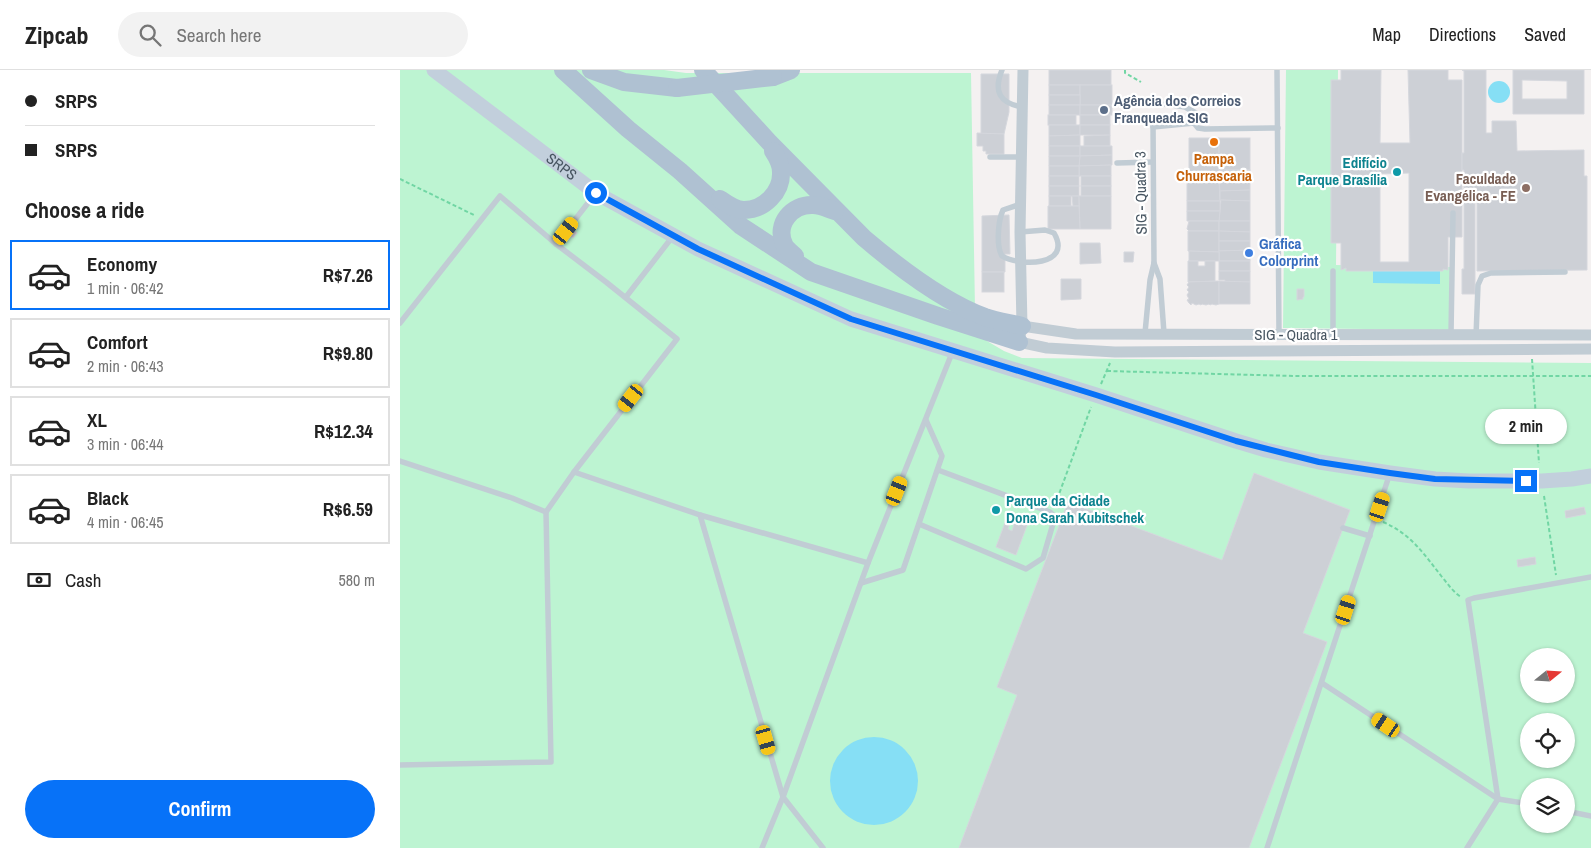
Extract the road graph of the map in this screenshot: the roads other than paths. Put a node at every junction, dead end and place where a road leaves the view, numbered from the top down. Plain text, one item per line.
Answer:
1 (434, 70) edge
2 (563, 70) edge
3 (591, 70) edge
4 (703, 70) edge
5 (790, 70) edge
6 (1002, 70) edge
7 (1023, 70) edge
8 (1277, 70) edge
9 (1165, 104) dead end
10 (1022, 107) junction
11 (1196, 113) dead end
12 (1278, 128) junction
13 (769, 142) junction
14 (990, 157) dead end
15 (1021, 157) junction
16 (1153, 162) junction
17 (1117, 163) dead end
18 (680, 171) junction
19 (596, 193) junction
20 (1021, 204) junction
21 (838, 212) junction
22 (1453, 213) dead end
23 (1020, 232) junction
24 (673, 236) junction
25 (556, 244) junction
26 (1021, 262) junction
27 (1154, 263) junction
28 (812, 272) junction
29 (1333, 272) dead end
30 (1565, 272) dead end
31 (626, 297) junction
32 (400, 323) edge
33 (1145, 333) junction
34 (1164, 333) junction
35 (1021, 334) junction
36 (1279, 334) junction
37 (1333, 334) junction
38 (1451, 334) junction
39 (1591, 335) edge
40 (1476, 336) junction
41 (1591, 349) edge
42 (953, 351) junction
43 (926, 420) junction
44 (400, 462) edge
45 (938, 470) junction
46 (574, 472) junction
47 (1390, 473) junction
48 (1591, 476) edge
49 (546, 512) junction
50 (700, 516) junction
51 (919, 524) junction
52 (1343, 528) dead end
53 (1370, 536) junction
54 (868, 563) junction
55 (1591, 577) edge
56 (861, 583) junction
57 (1322, 683) junction
58 (400, 765) edge
59 (783, 797) junction
60 (1498, 799) junction
61 (1520, 803) edge
62 (1575, 813) edge
63 (1591, 816) edge
64 (762, 848) edge
65 (823, 848) edge
66 (1268, 848) edge
67 (1467, 848) edge

1 - 19 main road, SRPS
2 - 18 main road
3 - 5 main road, bridge
4 - 13 main road
6 - 10 lane
7 - 10 street
8 - 12 lane
9 - 11 lane
10 - 15 street
12 - 16 lane, SIG - Quadra 3
12 - 36 lane
13 - 18 main road
13 - 21 main road
14 - 15 lane
15 - 20 street
16 - 17 lane
16 - 27 lane, SIG - Quadra 3
18 - 28 main road
19 - 24 main road, SRPS
19 - 25 lane
20 - 23 street
20 - 26 lane
21 - 28 main road
21 - 35 main road
22 - 38 lane
23 - 26 street
23 - 26 lane
24 - 31 lane
24 - 42 main road, SRPS
25 - 31 lane
25 - 32 lane
26 - 35 street
27 - 33 lane, SIG - Quadra 3
27 - 34 lane, SIG - Quadra 3
28 - 35 main road
29 - 37 lane
30 - 40 lane
31 - 46 lane
33 - 34 street, SIG - Quadra 1
33 - 35 street, SIG - Quadra 1
34 - 36 street, SIG - Quadra 1
35 - 41 street, SIG - Quadra 1
36 - 37 street, SIG - Quadra 1
37 - 38 street, SIG - Quadra 1
38 - 40 street, SIG - Quadra 1
39 - 40 street, SIG - Quadra 1
42 - 43 lane
42 - 47 main road, SRPS
43 - 45 lane
43 - 54 lane
44 - 49 lane
45 - 51 lane
45 - 51 lane
46 - 49 lane
46 - 50 lane
47 - 48 main road, SRPS
47 - 53 lane
49 - 58 lane
50 - 54 lane
50 - 59 lane
51 - 56 lane
52 - 53 lane
53 - 57 lane
54 - 56 lane
55 - 60 lane
56 - 59 lane
57 - 60 lane
57 - 66 lane
59 - 64 lane
59 - 65 lane
60 - 61 lane
60 - 67 lane
62 - 63 lane

